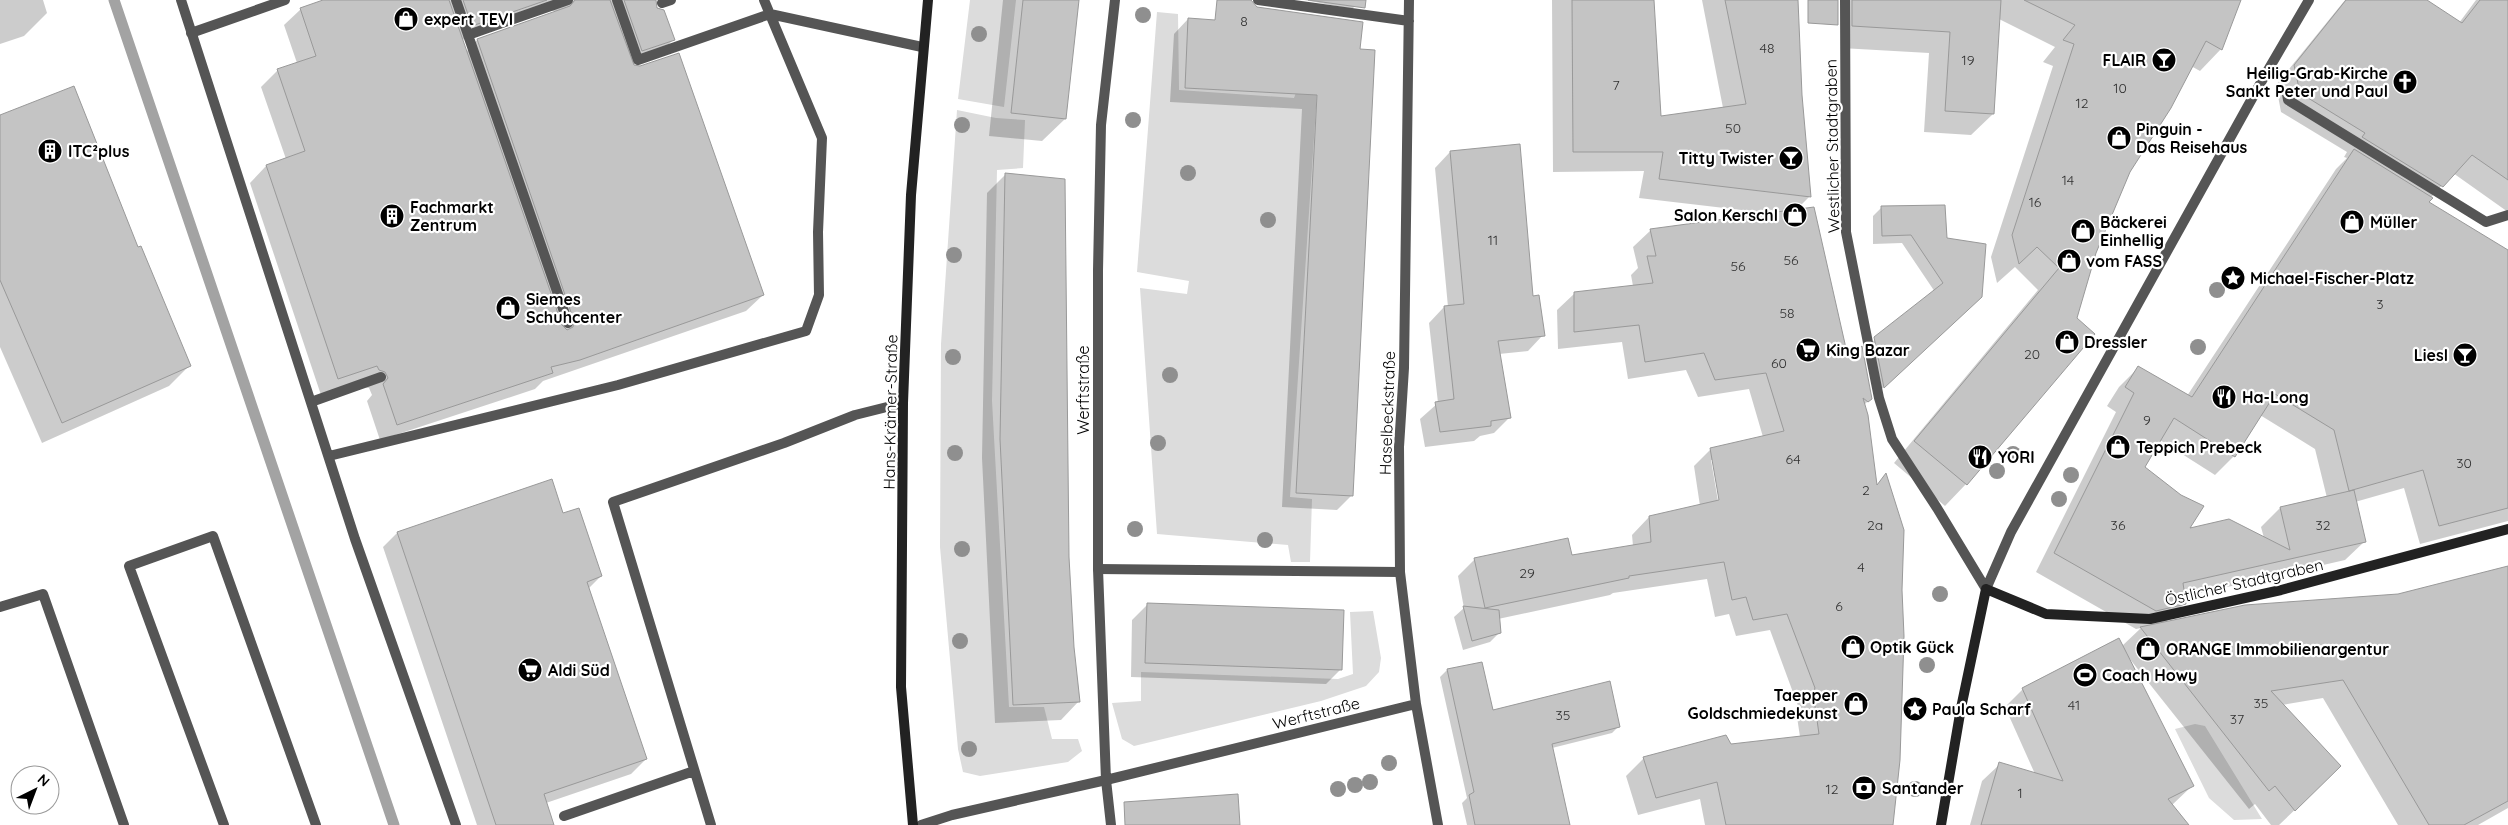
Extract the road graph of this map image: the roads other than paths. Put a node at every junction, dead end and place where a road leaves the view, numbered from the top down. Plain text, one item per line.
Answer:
1 (181, 0) edge
2 (285, 0) edge
3 (456, 0) edge
4 (568, 0) edge
5 (617, 0) edge
6 (764, 0) edge
7 (928, 0) edge
8 (1115, 0) edge
9 (1258, 0) edge
10 (1409, 0) edge
11 (1845, 0) edge
12 (2309, 0) edge
13 (770, 14) junction
14 (1409, 21) junction
15 (191, 33) junction
16 (468, 35) junction
17 (922, 47) junction
18 (2287, 94) dead end
19 (2508, 215) edge
20 (568, 323) dead end
21 (381, 376) dead end
22 (311, 402) junction
23 (903, 403) junction
24 (329, 456) junction
25 (2508, 529) edge
26 (1098, 569) junction
27 (1400, 572) junction
28 (1986, 590) junction
29 (0, 607) edge
30 (1416, 704) junction
31 (694, 771) junction
32 (1106, 780) junction
33 (564, 816) dead end
34 (124, 825) edge
35 (224, 825) edge
36 (316, 825) edge
37 (456, 825) edge
38 (711, 825) edge
39 (913, 825) edge
40 (921, 825) edge
41 (1111, 825) edge
42 (1438, 825) edge
43 (1941, 825) edge

1 - 15 street
2 - 15 street
3 - 16 street
4 - 16 street
5 - 13 street
6 - 13 street
7 - 17 main road, Hans-Krämer-Straße
8 - 26 street, Werftstraße
9 - 14 street
10 - 14 street, Haselbeckstraße
11 - 28 street, Westlicher Stadtgraben
12 - 28 street
13 - 17 street
13 - 24 street
14 - 27 street, Haselbeckstraße
15 - 22 street
16 - 20 street
17 - 23 main road, Hans-Krämer-Straße
18 - 19 street
21 - 22 street
22 - 24 street
23 - 31 street
23 - 39 main road, Hans-Krämer-Straße
24 - 37 street
25 - 28 main road, Östlicher Stadtgraben
26 - 27 street
26 - 32 street, Werftstraße
27 - 30 street, Haselbeckstraße
28 - 43 main road
29 - 34 street
30 - 32 street, Werftstraße
30 - 42 street, Haselbeckstraße
31 - 33 street
31 - 38 street
32 - 40 street, Werftstraße
32 - 41 street
35 - 36 street

